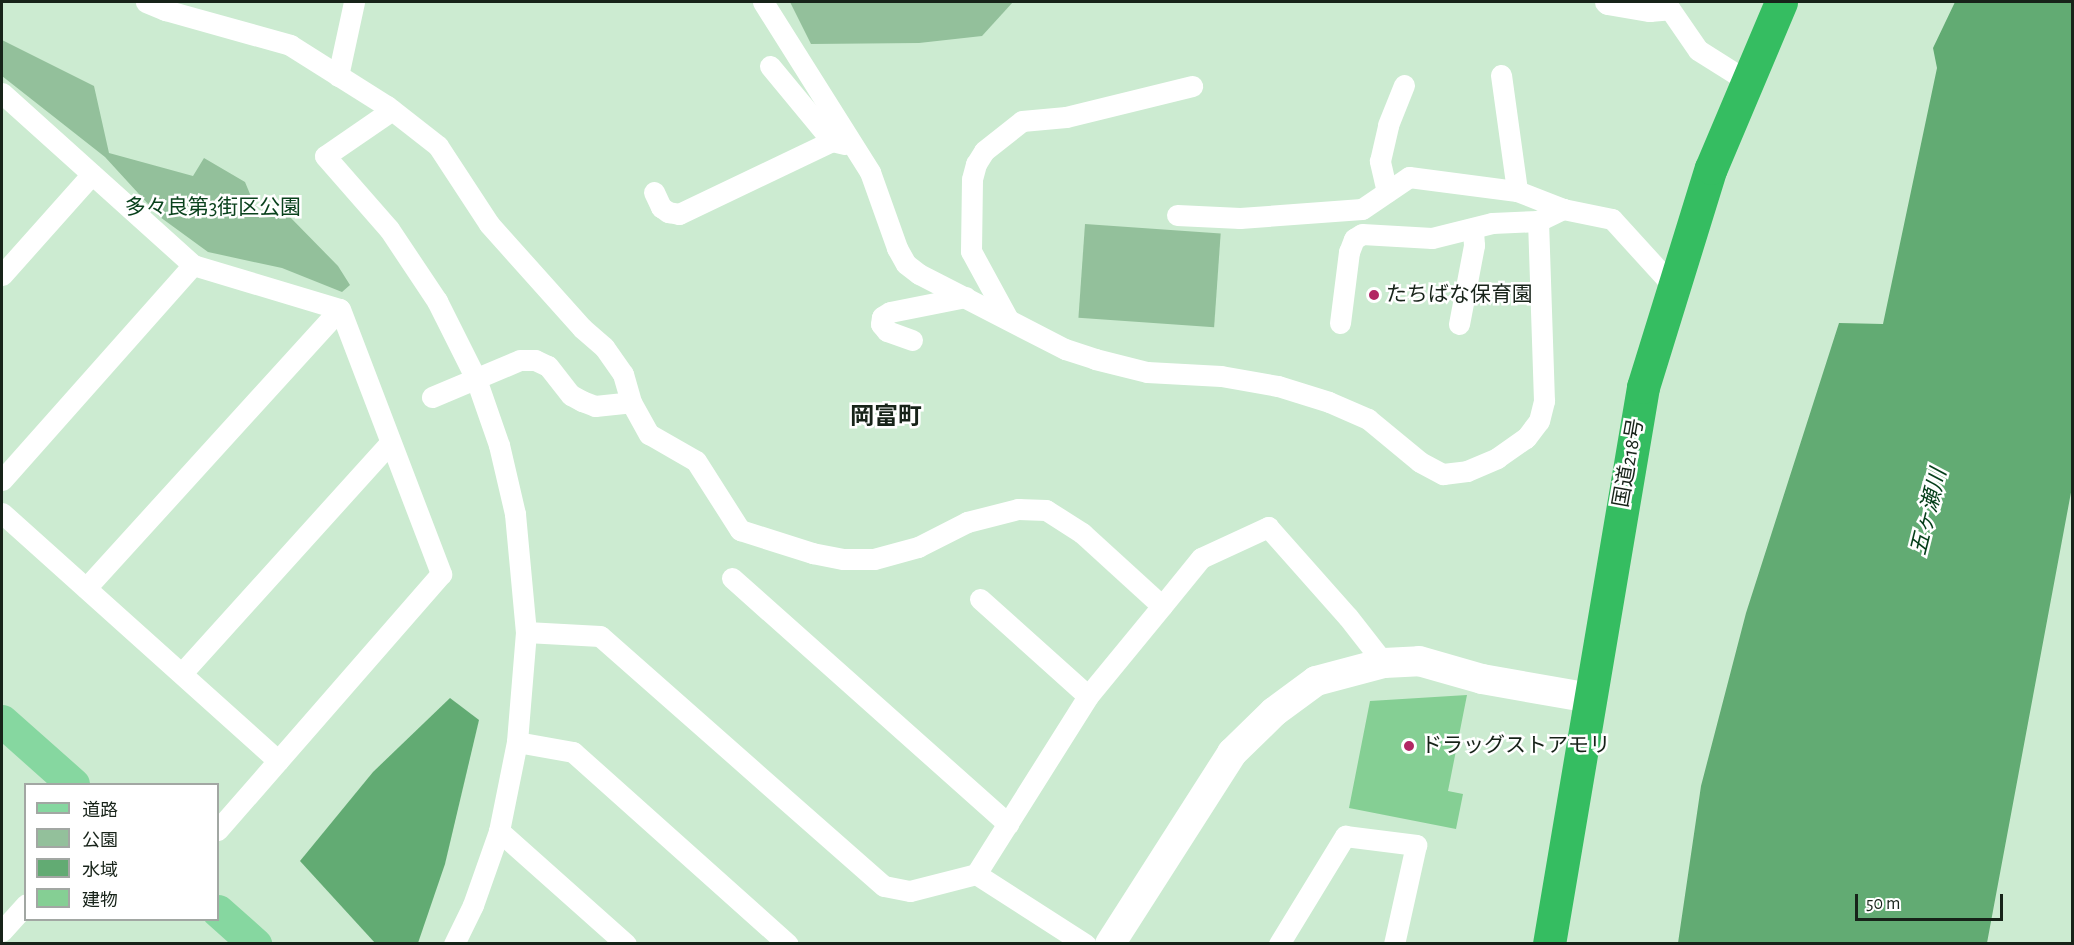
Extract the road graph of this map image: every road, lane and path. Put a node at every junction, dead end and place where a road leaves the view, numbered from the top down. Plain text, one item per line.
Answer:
1 (146, 2) edge
2 (354, 2) edge
3 (763, 2) edge
4 (1605, 2) edge
5 (1781, 2) edge
6 (1667, 5) edge
7 (770, 66) dead end
8 (1501, 75) dead end
9 (338, 76) junction
10 (1747, 81) junction
11 (1404, 85) dead end
12 (1192, 86) dead end
13 (2, 93) edge
14 (392, 110) junction
15 (832, 141) junction
16 (854, 147) junction
17 (92, 174) junction
18 (1517, 191) junction
19 (654, 192) dead end
20 (1387, 192) junction
21 (1563, 209) junction
22 (1177, 215) dead end
23 (1538, 221) junction
24 (1473, 229) junction
25 (193, 265) junction
26 (2, 275) edge
27 (1673, 286) junction
28 (966, 297) junction
29 (340, 309) junction
30 (1008, 319) junction
31 (1340, 323) dead end
32 (1459, 324) dead end
33 (912, 340) dead end
34 (476, 379) junction
35 (432, 398) dead end
36 (631, 402) junction
37 (390, 443) junction
38 (2, 480) edge
39 (2, 513) edge
40 (732, 578) dead end
41 (86, 588) junction
42 (980, 599) dead end
43 (1162, 606) junction
44 (526, 632) junction
45 (1384, 663) junction
46 (182, 674) junction
47 (1088, 696) junction
48 (1590, 698) junction
49 (2, 721) edge
50 (517, 742) junction
51 (278, 761) junction
52 (72, 783) edge
53 (1008, 824) junction
54 (219, 829) edge
55 (499, 831) junction
56 (976, 874) junction
57 (24, 906) edge
58 (219, 912) edge
59 (2, 931) edge
60 (255, 944) edge
61 (454, 944) edge
62 (626, 944) edge
63 (788, 944) edge
64 (1085, 944) edge
65 (1110, 944) edge
66 (1279, 944) edge
67 (1394, 944) edge
68 (1549, 944) edge

1 - 9 street
2 - 9 street
3 - 16 street
4 - 6 street
5 - 10 highway, 国道218号
6 - 10 street
7 - 15 street
8 - 18 street
9 - 14 street
10 - 27 highway, 国道218号
11 - 20 street
12 - 30 street
13 - 17 street
14 - 34 street
14 - 36 street
15 - 16 street
15 - 19 street
16 - 28 street
17 - 25 street
17 - 26 street
18 - 20 street
18 - 21 street
20 - 22 street
21 - 23 street
21 - 27 street
23 - 24 street
23 - 30 street
24 - 31 street
24 - 32 street
25 - 29 street
25 - 38 street
27 - 48 highway, 国道218号
28 - 30 street
28 - 33 street
29 - 37 street
29 - 41 street
34 - 35 street
34 - 36 street
34 - 44 street
36 - 43 street
37 - 46 street
37 - 51 street
39 - 41 street
40 - 53 street
41 - 46 street
42 - 47 street
43 - 45 street
43 - 47 street
44 - 50 street
44 - 56 street
45 - 48 street
45 - 65 street
46 - 51 street
47 - 53 street
48 - 68 highway, 国道218号
49 - 52 main road
50 - 55 street
50 - 63 street
51 - 54 street
53 - 56 street
55 - 61 street
55 - 62 street
56 - 64 street
57 - 59 street
58 - 60 main road
66 - 67 street

